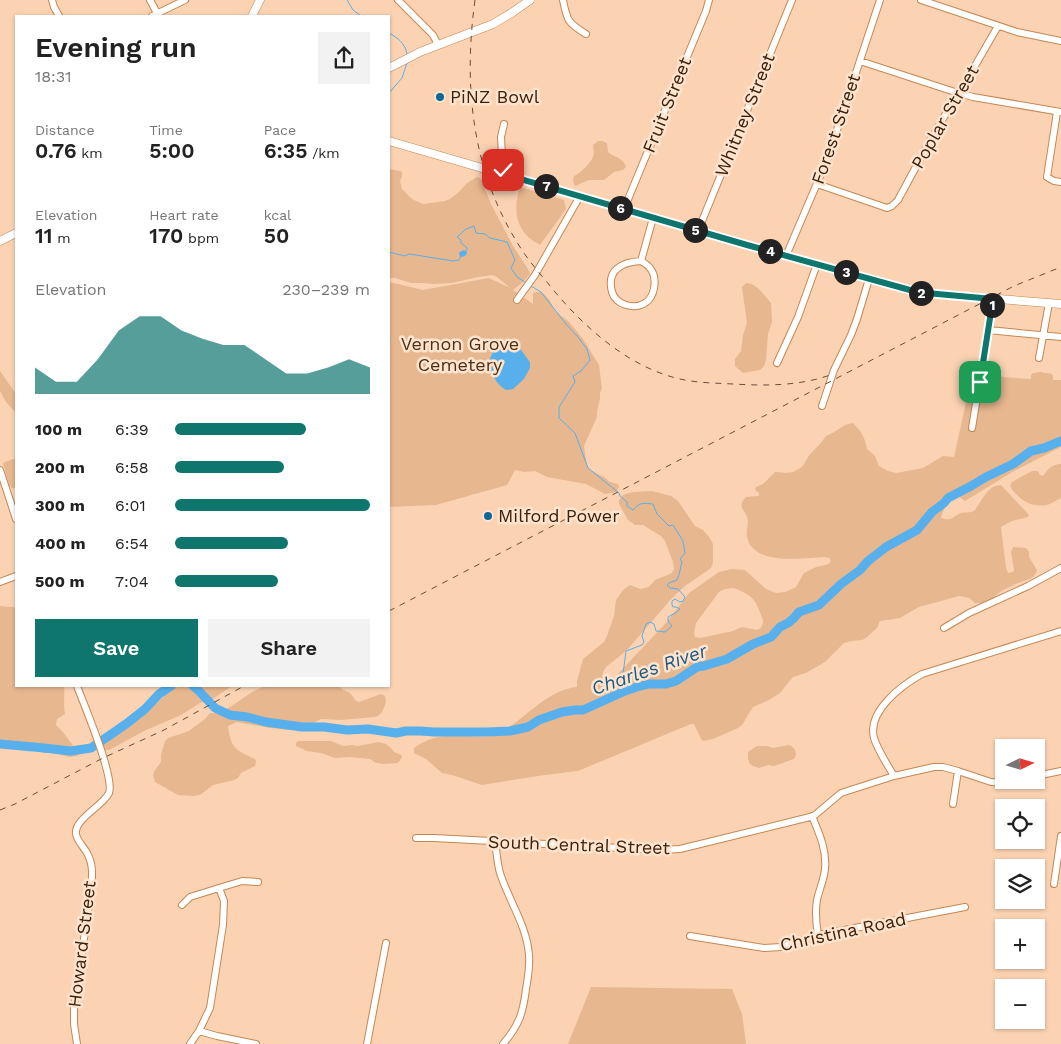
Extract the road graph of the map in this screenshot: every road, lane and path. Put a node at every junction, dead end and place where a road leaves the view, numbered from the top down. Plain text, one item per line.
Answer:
1 (52, 0) edge
2 (150, 0) edge
3 (184, 0) edge
4 (260, 0) edge
5 (398, 0) edge
6 (530, 0) edge
7 (563, 0) edge
8 (709, 0) edge
9 (792, 0) edge
10 (880, 0) edge
11 (921, 0) edge
12 (58, 15) edge
13 (154, 15) edge
14 (252, 15) edge
15 (998, 26) junction
16 (586, 34) dead end
17 (1061, 41) edge
18 (438, 45) junction
19 (860, 61) junction
20 (390, 67) edge
21 (958, 93) junction
22 (1059, 112) edge
23 (504, 124) dead end
24 (390, 141) edge
25 (503, 174) junction
26 (1061, 182) edge
27 (817, 184) junction
28 (580, 196) junction
29 (624, 209) junction
30 (653, 218) junction
31 (698, 231) junction
32 (15, 234) edge
33 (0, 241) edge
34 (786, 256) junction
35 (641, 261) junction
36 (817, 264) junction
37 (868, 279) junction
38 (993, 299) junction
39 (518, 300) dead end
40 (1049, 303) junction
41 (1061, 304) edge
42 (988, 330) junction
43 (1043, 335) junction
44 (1061, 337) edge
45 (1039, 358) dead end
46 (777, 364) dead end
47 (822, 406) dead end
48 (972, 428) dead end
49 (0, 470) edge
50 (15, 516) edge
51 (1061, 568) edge
52 (15, 576) edge
53 (0, 582) edge
54 (944, 628) dead end
55 (1061, 630) edge
56 (77, 687) edge
57 (958, 771) junction
58 (1061, 771) edge
59 (1045, 774) edge
60 (894, 776) junction
61 (995, 782) edge
62 (953, 804) dead end
63 (812, 816) junction
64 (1061, 836) edge
65 (416, 838) dead end
66 (495, 842) junction
67 (258, 882) dead end
68 (1054, 884) dead end
69 (219, 888) junction
70 (182, 906) dead end
71 (965, 906) dead end
72 (818, 935) junction
73 (690, 936) dead end
74 (386, 943) dead end
75 (199, 1031) junction
76 (77, 1044) edge
77 (190, 1044) edge
78 (256, 1044) edge
79 (367, 1044) edge
80 (503, 1044) edge

1 - 12 street
2 - 13 street
3 - 13 street
4 - 14 main road
5 - 18 street
6 - 18 main road
7 - 16 street
8 - 29 street, Fruit Street
9 - 31 street, Whitney Street
10 - 19 street, Forest Street
11 - 15 street
15 - 17 street
15 - 21 street, Poplar Street
18 - 20 main road
19 - 21 street
19 - 27 street, Forest Street
21 - 22 street
21 - 27 street, Poplar Street
22 - 26 street
23 - 25 street
24 - 25 main road
25 - 28 main road
27 - 34 street, Forest Street
28 - 29 main road
28 - 39 street
29 - 30 main road
30 - 31 main road
30 - 35 street
31 - 34 main road
32 - 33 main road
34 - 36 main road
35 - 35 street
36 - 37 main road
36 - 46 street
37 - 38 main road
37 - 47 street
38 - 40 main road
38 - 42 street
40 - 41 main road
40 - 43 street
42 - 43 street
42 - 48 street
43 - 44 street
43 - 45 street
49 - 50 street
51 - 54 street
52 - 53 street
55 - 60 street
56 - 76 street, Howard Street
57 - 60 street, South Central Street
57 - 61 street, South Central Street
57 - 62 street
58 - 59 street
60 - 63 street, South Central Street
63 - 66 street, South Central Street
63 - 72 street
64 - 68 street
65 - 66 street, South Central Street
66 - 80 street
67 - 69 street
69 - 70 street
69 - 75 street
71 - 72 street, Christina Road
72 - 73 street, Christina Road
74 - 79 street
75 - 77 street
75 - 78 street

